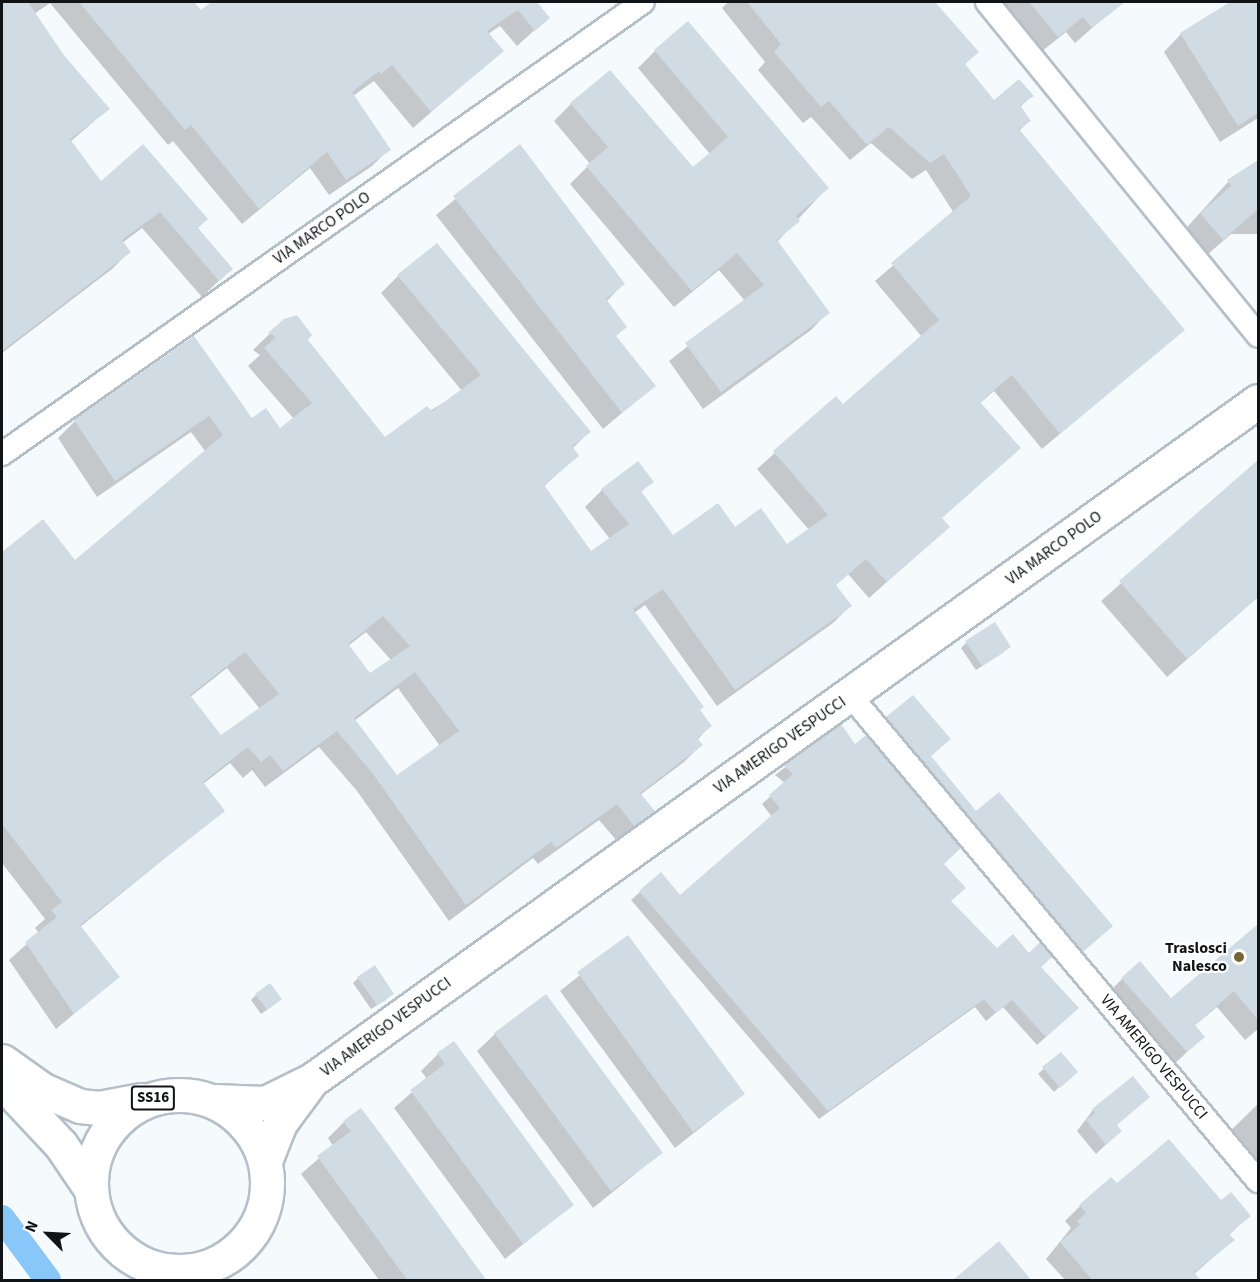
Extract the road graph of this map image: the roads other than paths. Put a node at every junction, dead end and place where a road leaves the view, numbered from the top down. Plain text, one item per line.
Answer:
1 (643, 2) edge
2 (987, 2) edge
3 (1258, 336) edge
4 (1258, 401) edge
5 (2, 454) edge
6 (849, 694) junction
7 (2, 1060) edge
8 (312, 1080) junction
9 (2, 1082) edge
10 (155, 1097) junction
11 (214, 1101) junction
12 (265, 1161) junction
13 (1258, 1181) edge
14 (90, 1188) junction
15 (226, 1269) edge
16 (164, 1275) edge

1 - 5 street, VIA MARCO POLO
2 - 3 street
4 - 6 main road, VIA MARCO POLO
6 - 8 main road, VIA AMERIGO VESPUCCI
6 - 13 street, VIA AMERIGO VESPUCCI
7 - 10 main road, SS16
8 - 11 main road, VIA AMERIGO VESPUCCI
8 - 12 main road, VIA AMERIGO VESPUCCI
9 - 14 main road, SS16
10 - 11 main road, SS16
10 - 14 main road, SS16
11 - 12 main road, SS16
12 - 15 main road, SS16
14 - 16 main road, SS16
15 - 16 main road, SS16

